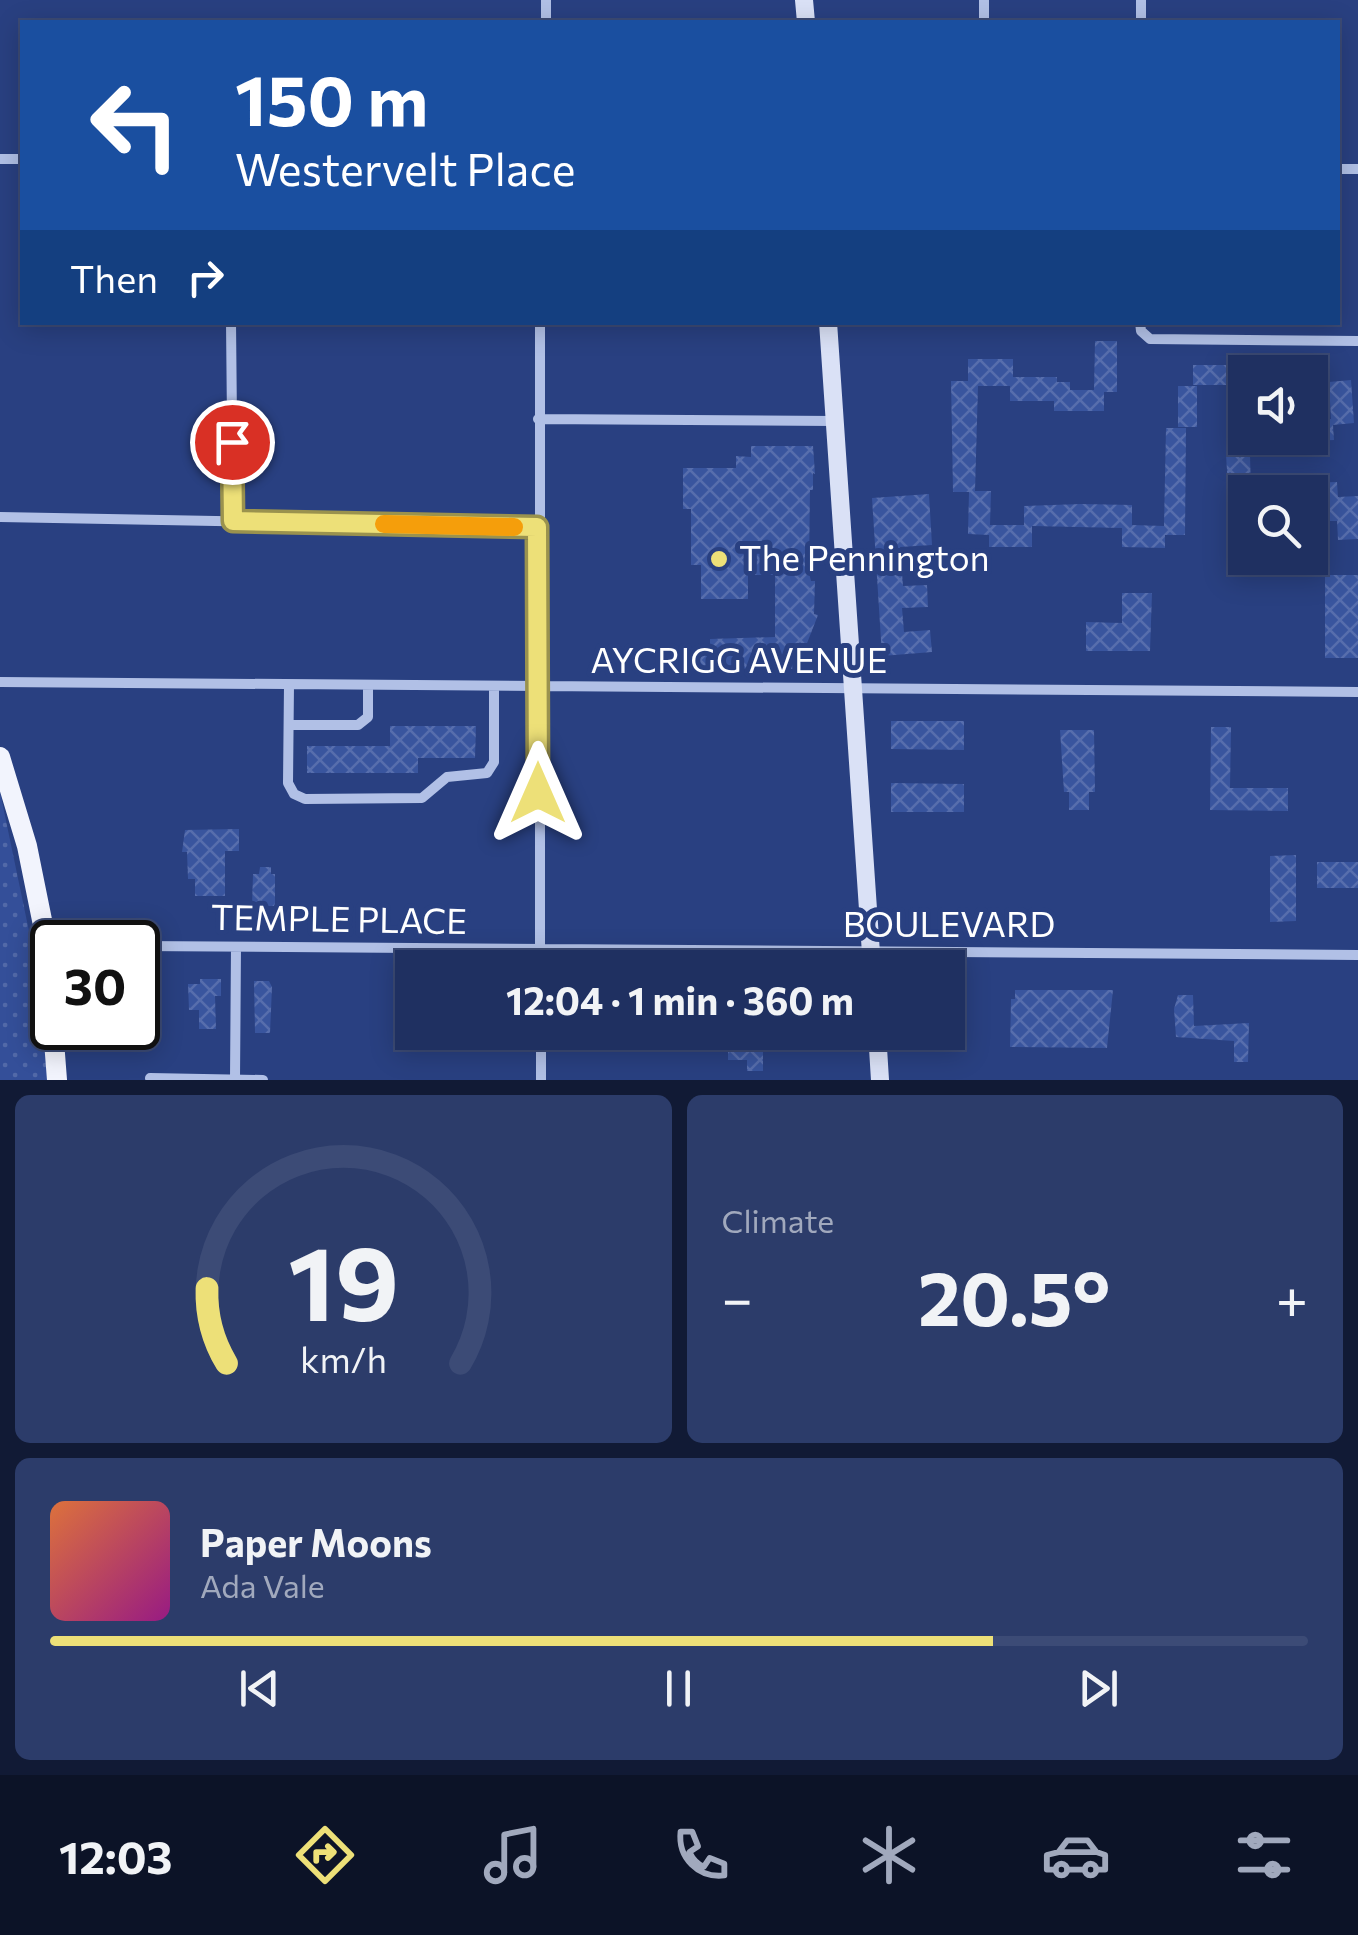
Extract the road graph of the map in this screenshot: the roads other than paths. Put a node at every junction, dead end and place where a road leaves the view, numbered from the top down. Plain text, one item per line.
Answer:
1 (231, 325) edge
2 (540, 325) edge
3 (828, 325) edge
4 (1140, 327) edge
5 (1358, 341) edge
6 (538, 419) junction
7 (834, 421) junction
8 (0, 516) edge
9 (233, 521) junction
10 (537, 527) junction
11 (0, 682) edge
12 (290, 686) junction
13 (368, 686) junction
14 (494, 687) junction
15 (538, 688) junction
16 (853, 690) junction
17 (1358, 692) edge
18 (289, 725) junction
19 (0, 757) edge
20 (43, 920) edge
21 (160, 946) edge
22 (236, 947) junction
23 (540, 950) joint
24 (871, 950) edge
25 (1358, 955) edge
26 (965, 959) edge
27 (54, 1050) edge
28 (541, 1050) edge
29 (878, 1050) edge
30 (150, 1078) edge
31 (56, 1080) edge
32 (234, 1080) edge
33 (263, 1080) edge
34 (541, 1080) edge
35 (880, 1080) edge

1 - 9 street
2 - 6 street
3 - 7 street
4 - 5 street
6 - 7 street
6 - 10 street
7 - 16 street
8 - 9 street
9 - 10 street
10 - 15 street
11 - 12 street, AYCRIGG AVENUE
12 - 13 street, AYCRIGG AVENUE
12 - 18 street
13 - 14 street, AYCRIGG AVENUE
13 - 18 street
14 - 15 street, AYCRIGG AVENUE
14 - 18 street
15 - 16 street, AYCRIGG AVENUE
15 - 23 street
16 - 17 street, AYCRIGG AVENUE
16 - 24 street
19 - 20 main road
21 - 22 street, TEMPLE PLACE
22 - 23 street, TEMPLE PLACE
22 - 32 street
25 - 26 street, BOULEVARD
27 - 31 main road
28 - 34 street
29 - 35 street
30 - 32 street
32 - 33 street

